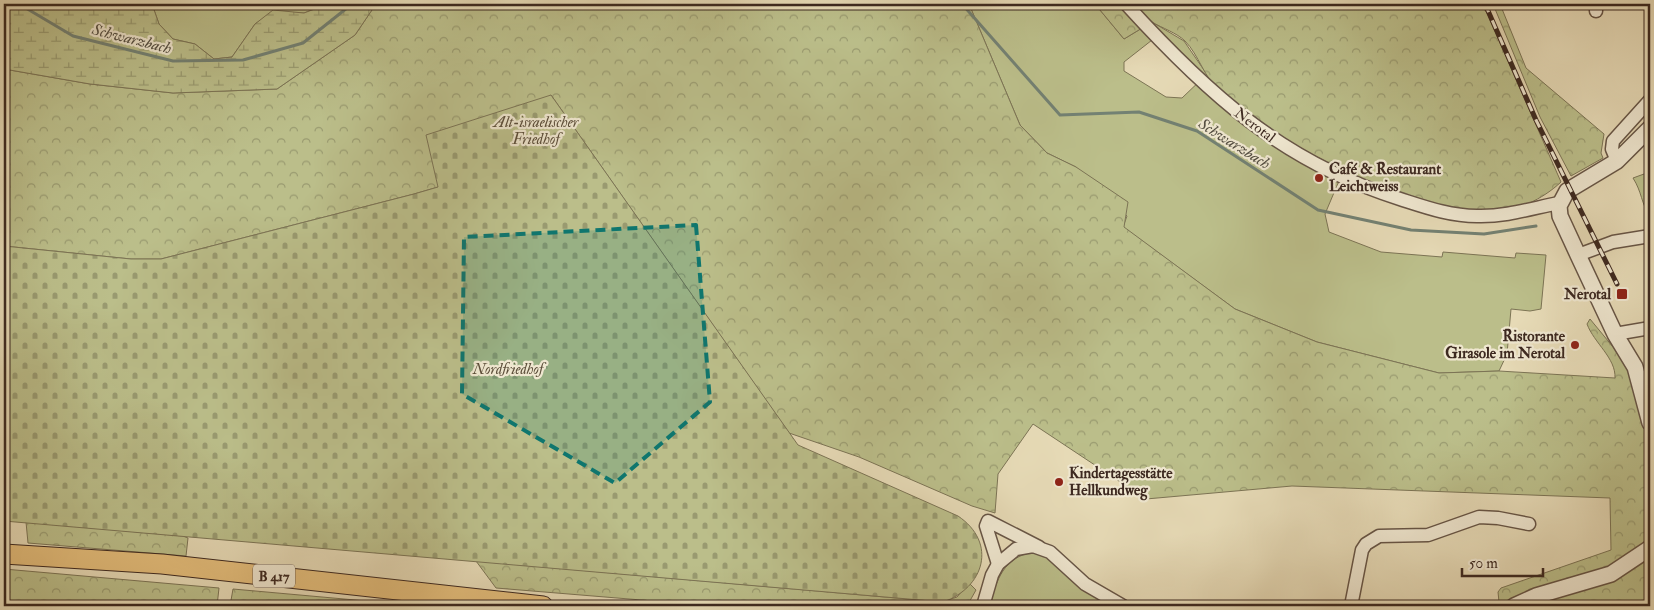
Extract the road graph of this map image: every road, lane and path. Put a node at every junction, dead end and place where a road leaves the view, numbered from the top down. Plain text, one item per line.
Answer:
1 (1126, 4) edge
2 (1650, 100) edge
3 (1650, 128) edge
4 (1617, 161) junction
5 (1560, 203) junction
6 (1650, 236) edge
7 (1578, 255) junction
8 (1650, 328) edge
9 (1615, 334) junction
10 (1650, 423) edge
11 (1529, 524) dead end
12 (1041, 548) junction
13 (1650, 548) edge
14 (4, 554) edge
15 (998, 564) junction
16 (543, 606) edge
17 (983, 606) edge
18 (1123, 606) edge
19 (1351, 606) edge
20 (1514, 606) edge

1 - 5 street, Nerotal
2 - 4 street
3 - 4 street
4 - 5 street
5 - 7 street
6 - 7 street
7 - 9 street
8 - 9 street
9 - 10 street
11 - 19 street
12 - 15 street
12 - 15 street
12 - 18 street
13 - 20 street
14 - 16 main road, B 417
15 - 17 street

